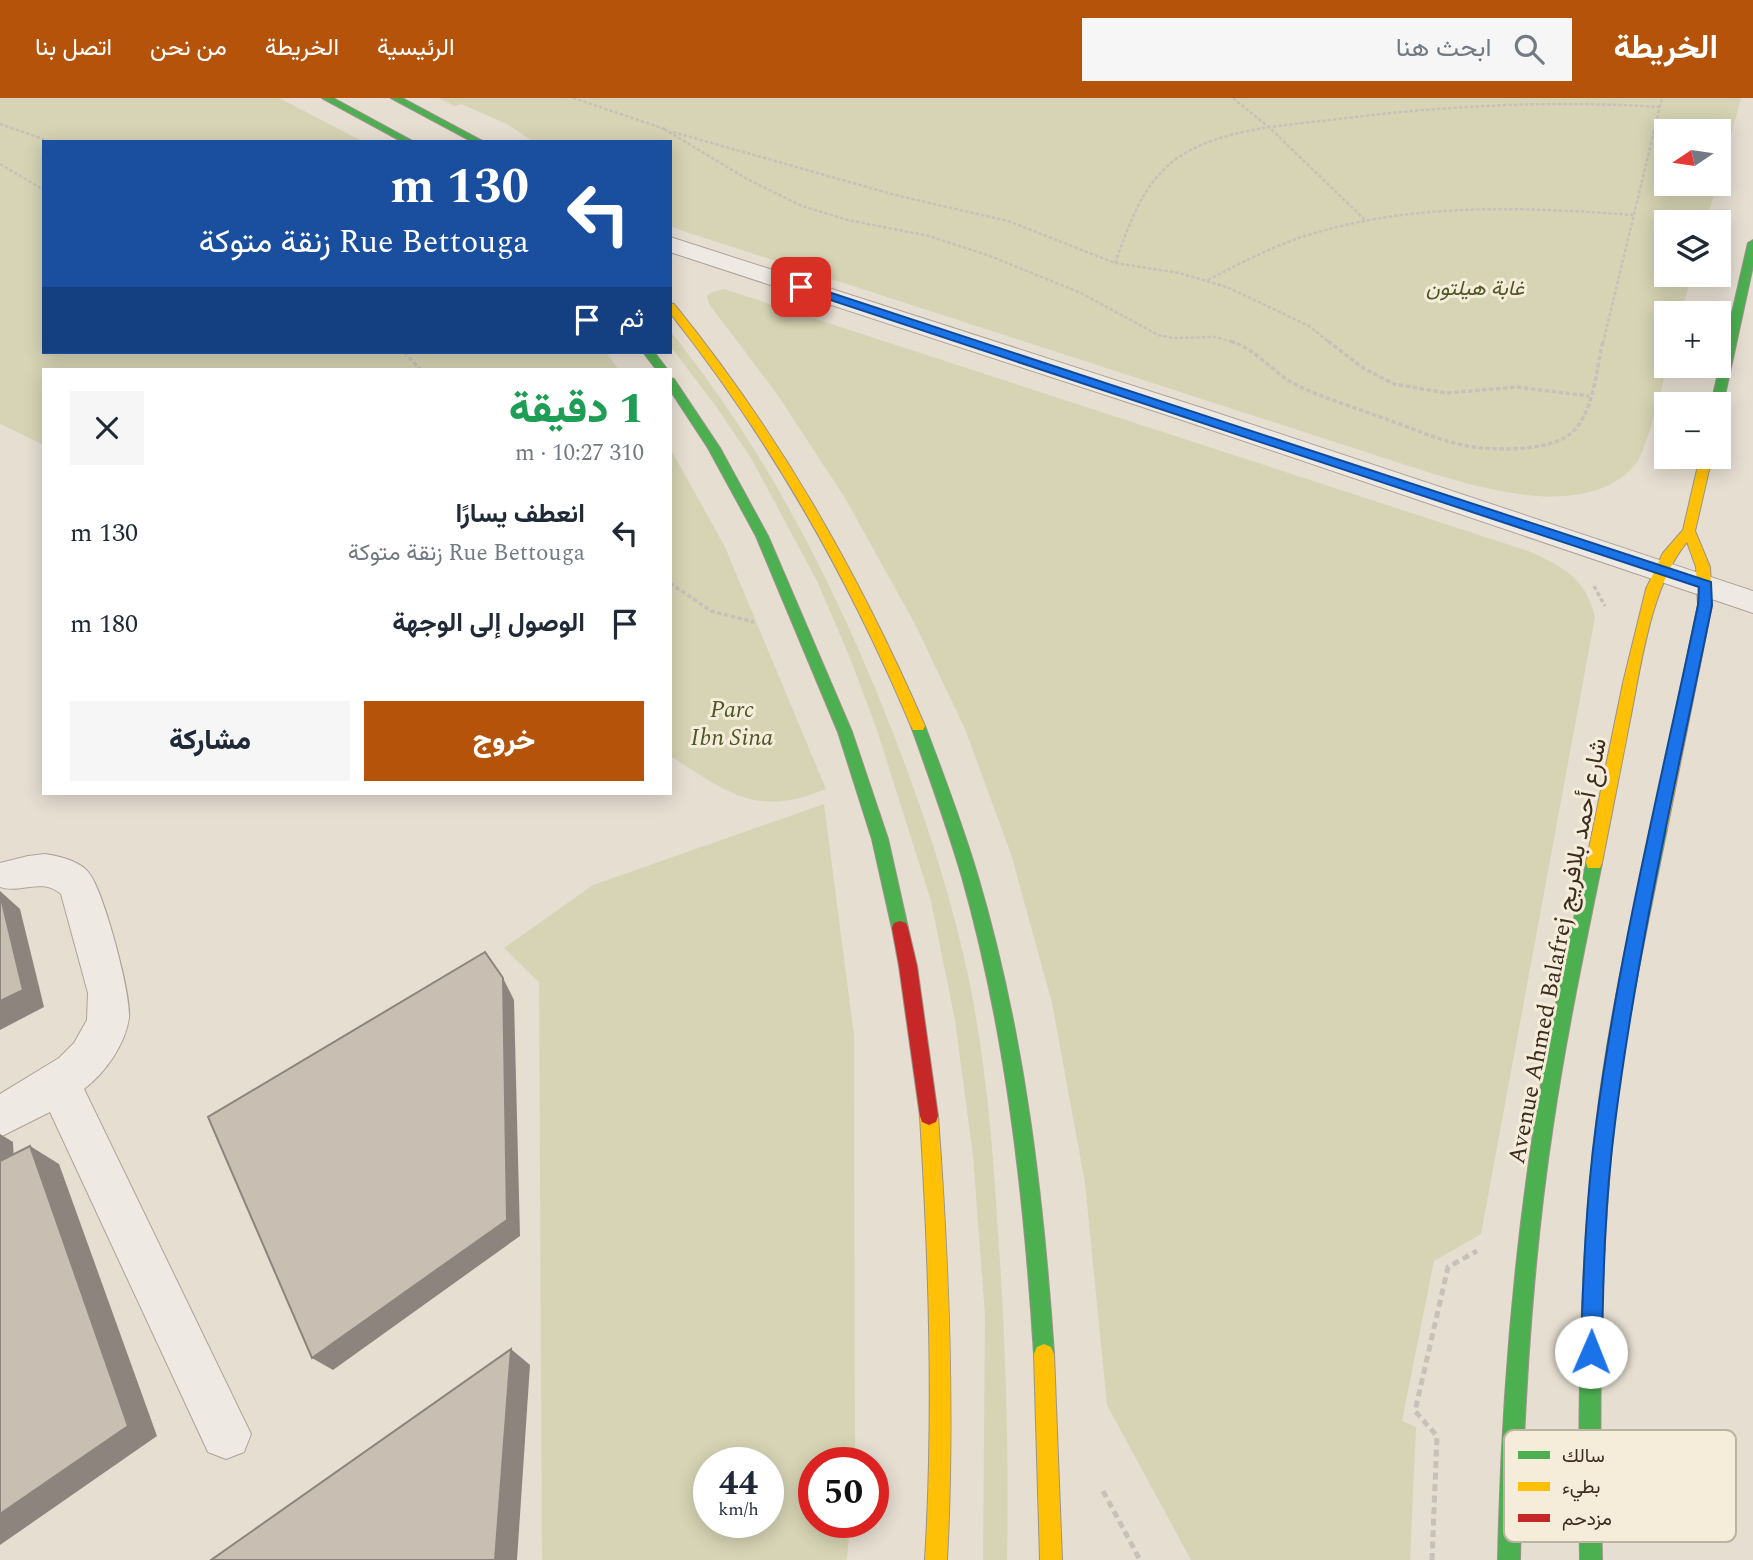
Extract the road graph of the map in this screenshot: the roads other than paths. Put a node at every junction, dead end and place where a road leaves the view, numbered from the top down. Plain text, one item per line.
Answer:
1 (326, 98) edge
2 (395, 98) edge
3 (406, 140) edge
4 (476, 140) edge
5 (1753, 243) edge
6 (672, 245) edge
7 (672, 308) edge
8 (650, 354) edge
9 (661, 368) edge
10 (672, 384) edge
11 (1720, 392) edge
12 (1703, 469) edge
13 (1689, 531) junction
14 (1660, 570) junction
15 (1706, 585) junction
16 (1753, 602) edge
17 (10, 875) dead end
18 (59, 1084) junction
19 (0, 1116) edge
20 (1514, 1430) edge
21 (1590, 1430) edge
22 (226, 1434) dead end
23 (1509, 1542) edge
24 (1591, 1542) edge
25 (936, 1560) edge
26 (1051, 1560) edge
27 (1509, 1560) edge
28 (1591, 1560) edge

1 - 3 main road
2 - 4 main road
5 - 11 main road
6 - 14 street
7 - 26 main road
8 - 9 main road
10 - 25 main road
12 - 13 main road, Avenue Ahmed Balafrej شارع أحمد بلافريج
13 - 14 main road, Avenue Ahmed Balafrej شارع أحمد بلافريج
13 - 15 main road
14 - 15 street
14 - 20 main road, Avenue Ahmed Balafrej شارع أحمد بلافريج
15 - 16 street
15 - 21 main road
17 - 18 street
18 - 19 street
18 - 22 street
23 - 27 main road, Avenue Ahmed Balafrej شارع أحمد بلافريج
24 - 28 main road

